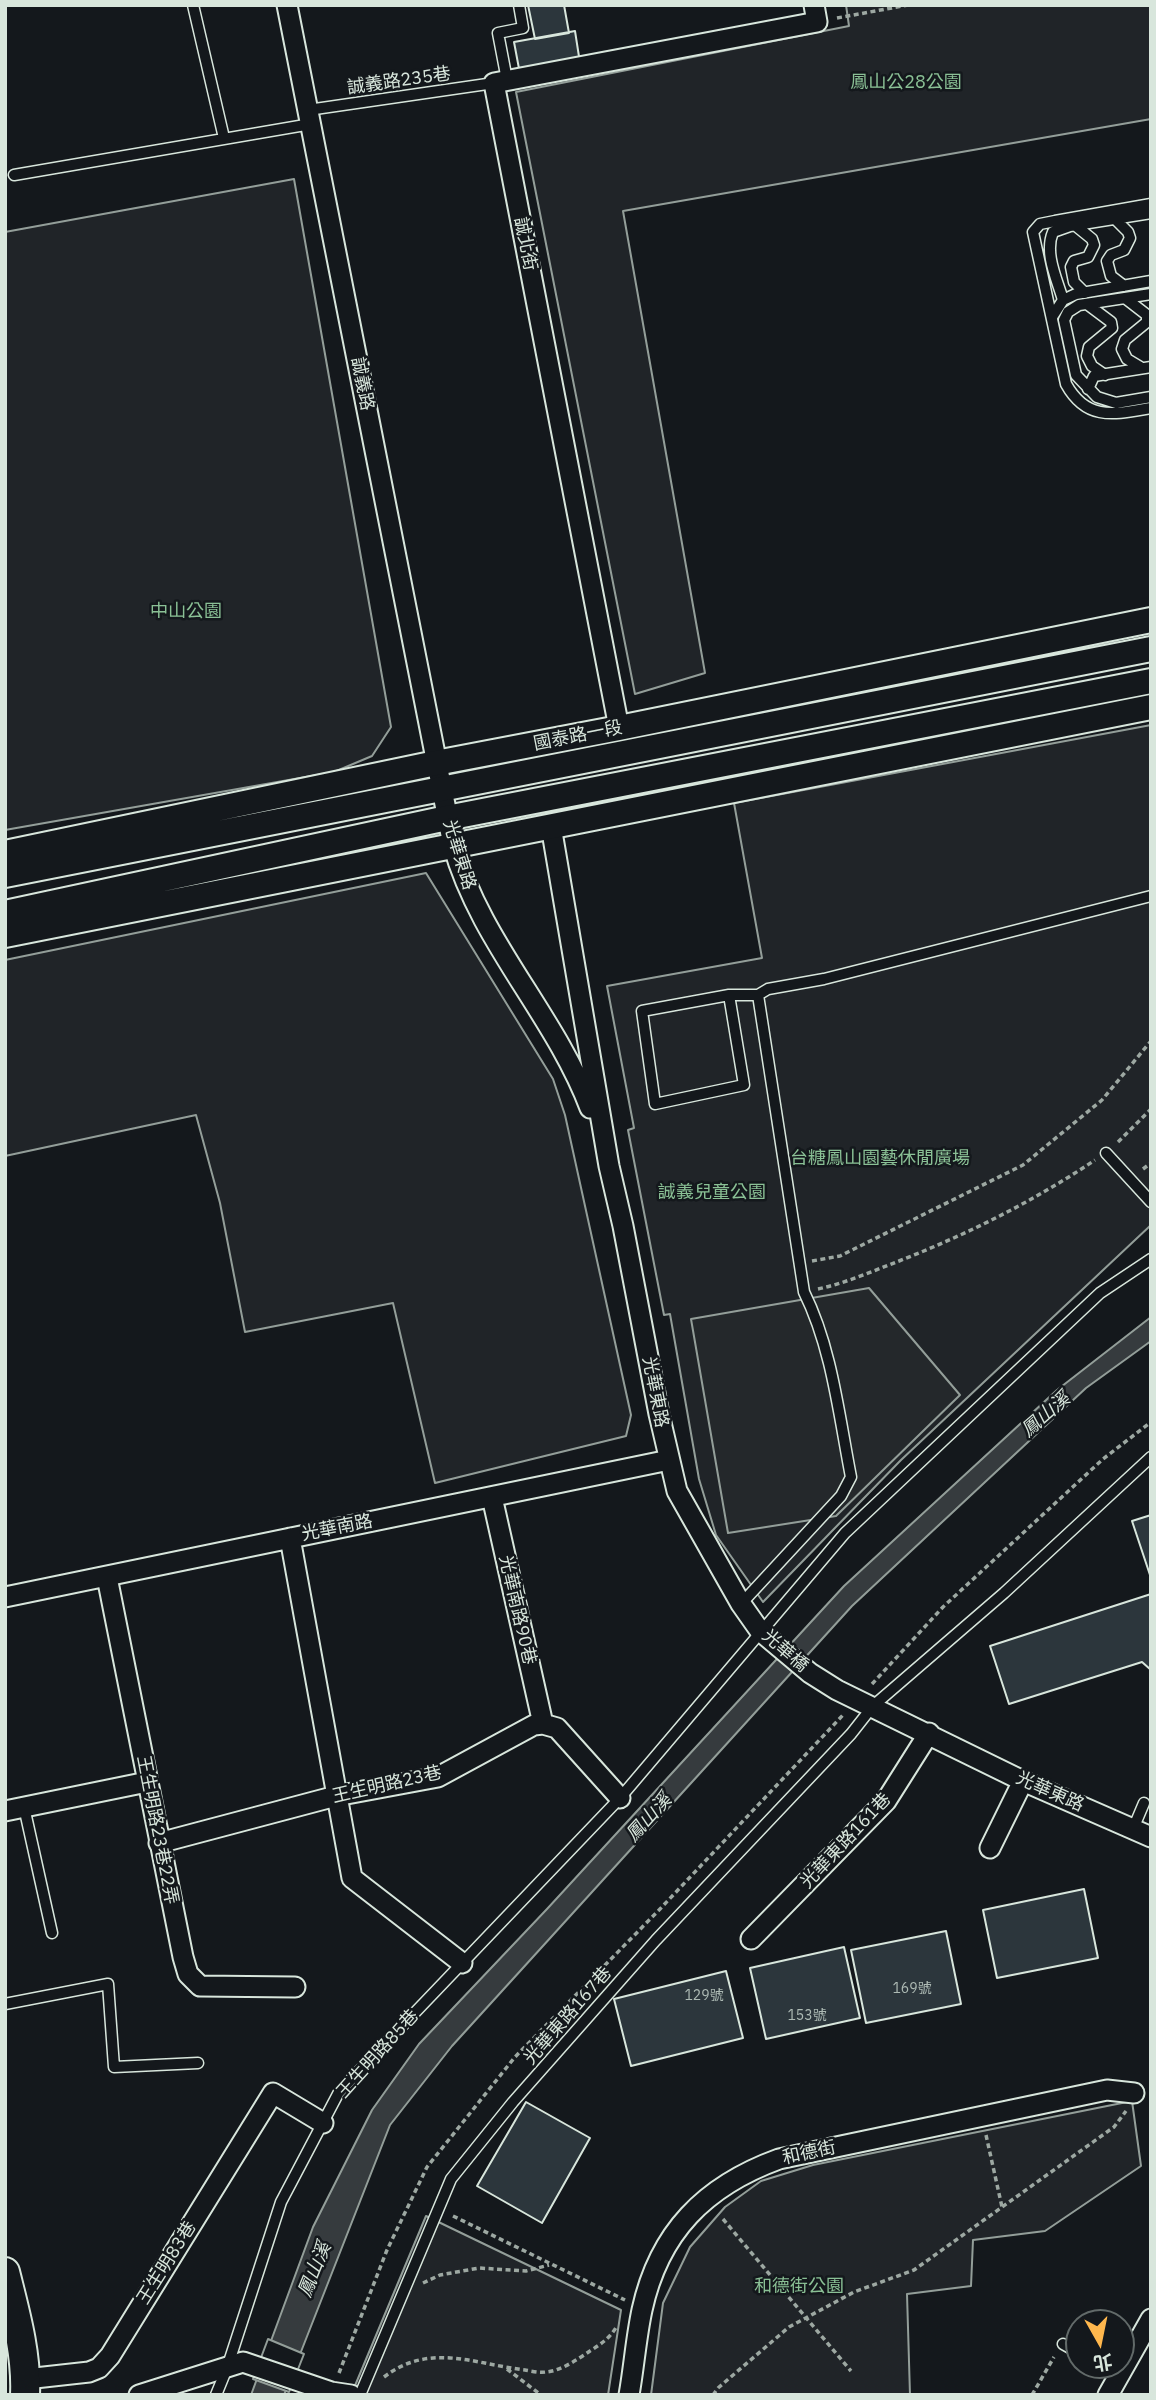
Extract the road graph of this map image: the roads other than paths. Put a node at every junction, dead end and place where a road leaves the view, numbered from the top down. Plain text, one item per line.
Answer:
1 (193, 5) edge
2 (287, 5) edge
3 (519, 5) edge
4 (816, 14) edge
5 (500, 81) junction
6 (309, 117) junction
7 (224, 138) junction
8 (14, 175) dead end
9 (1151, 204) edge
10 (1151, 213) edge
11 (1115, 219) junction
12 (1076, 226) junction
13 (1151, 281) edge
14 (1124, 286) junction
15 (1151, 294) edge
16 (1086, 298) junction
17 (1125, 298) junction
18 (1063, 300) junction
19 (1052, 317) junction
20 (1146, 368) edge
21 (1105, 374) junction
22 (1076, 375) junction
23 (1088, 389) junction
24 (1097, 397) junction
25 (1151, 397) edge
26 (1087, 406) junction
27 (1151, 408) edge
28 (1110, 415) junction
29 (1151, 620) edge
30 (1151, 649) edge
31 (1151, 681) edge
32 (1151, 707) edge
33 (619, 728) junction
34 (436, 763) junction
35 (441, 789) junction
36 (447, 818) junction
37 (551, 826) junction
38 (453, 845) junction
39 (308, 849) junction
40 (5, 853) edge
41 (313, 874) junction
42 (5, 875) edge
43 (1151, 896) edge
44 (5, 913) edge
45 (5, 934) edge
46 (729, 995) junction
47 (758, 995) junction
48 (1106, 1153) road end
49 (609, 1166) junction
50 (1151, 1202) edge
51 (1151, 1259) edge
52 (1151, 1457) edge
53 (669, 1460) junction
54 (492, 1497) junction
55 (290, 1538) junction
56 (107, 1577) junction
57 (5, 1597) edge
58 (741, 1604) junction
59 (760, 1631) junction
60 (837, 1690) joint
61 (873, 1706) junction
62 (543, 1724) junction
63 (929, 1733) junction
64 (1023, 1781) junction
65 (147, 1782) junction
66 (336, 1796) junction
67 (620, 1798) junction
68 (1143, 1803) dead end
69 (14, 1809) edge
70 (1142, 1833) edge
71 (159, 1843) junction
72 (990, 1848) dead end
73 (52, 1933) dead end
74 (751, 1939) dead end
75 (462, 1964) junction
76 (295, 1987) dead end
77 (5, 2004) edge
78 (198, 2063) dead end
79 (1134, 2093) road end
80 (323, 2123) junction
81 (5, 2272) edge
82 (1149, 2327) edge
83 (1135, 2349) edge
84 (235, 2365) junction
85 (1117, 2379) edge
86 (25, 2387) edge
87 (138, 2395) edge
88 (216, 2395) edge
89 (351, 2395) edge
90 (360, 2395) edge
91 (629, 2395) edge
92 (1108, 2395) edge

1 - 7 lane
2 - 6 street, 誠義路
3 - 5 lane
4 - 5 street
5 - 6 lane, 誠義路235巷
5 - 33 street, 誠北街
6 - 7 lane, 誠義路235巷
6 - 34 street, 誠義路
7 - 8 lane, 誠義路235巷
9 - 19 lane
10 - 11 lane
11 - 12 lane
11 - 14 lane
12 - 16 lane
12 - 18 lane
13 - 14 lane
14 - 16 lane
15 - 17 lane
16 - 17 lane
16 - 18 lane
16 - 21 lane
16 - 22 lane
17 - 20 lane
18 - 19 lane
19 - 26 lane
20 - 21 lane
21 - 23 lane
22 - 23 lane
22 - 26 lane
23 - 24 lane
24 - 25 lane
24 - 28 lane
26 - 28 lane
27 - 28 lane
29 - 33 street, 國泰路一段
30 - 35 street, 國泰路一段
31 - 36 street
32 - 37 street
33 - 34 street, 國泰路一段
34 - 35 street, 光華東路
34 - 40 street, 國泰路一段
35 - 36 street, 光華東路
35 - 42 street, 國泰路一段
36 - 38 street, 光華東路
36 - 39 street
37 - 38 street
37 - 49 street, 光華東路
38 - 41 street
38 - 49 street, 光華東路
39 - 41 street
39 - 44 street
41 - 45 street
43 - 47 lane
46 - 46 lane
46 - 47 lane
47 - 58 lane
48 - 50 lane
49 - 53 street, 光華東路
51 - 59 lane, 王生明路85巷
52 - 61 lane, 光華東路167巷
53 - 54 street, 光華南路
53 - 58 street, 光華東路
54 - 55 street, 光華南路
54 - 62 street, 光華南路90巷
55 - 56 street, 光華南路
55 - 66 street
56 - 57 street, 光華南路
56 - 65 street, 王生明路23巷22弄
58 - 59 street, 光華橋
59 - 60 street, 光華橋
59 - 67 lane, 王生明路85巷
60 - 61 street, 光華東路
61 - 63 street, 光華東路
61 - 90 lane, 光華東路167巷
62 - 66 street, 王生明路23巷
62 - 67 street
63 - 64 street, 光華東路
63 - 74 street, 光華東路161巷
64 - 70 street, 光華東路
64 - 72 street
65 - 69 street
65 - 71 street, 王生明路23巷22弄
66 - 71 street, 王生明路23巷
66 - 75 street
67 - 75 lane, 王生明路85巷
68 - 70 lane
69 - 73 lane
71 - 76 street, 王生明路23巷22弄
75 - 80 lane, 王生明路85巷
77 - 78 lane
79 - 91 street, 和德街
80 - 84 lane, 王生明路85巷
80 - 86 street, 王生明83巷
81 - 86 main road
82 - 83 street
84 - 87 street
84 - 88 lane, 王生明路85巷
84 - 89 street
85 - 92 street

